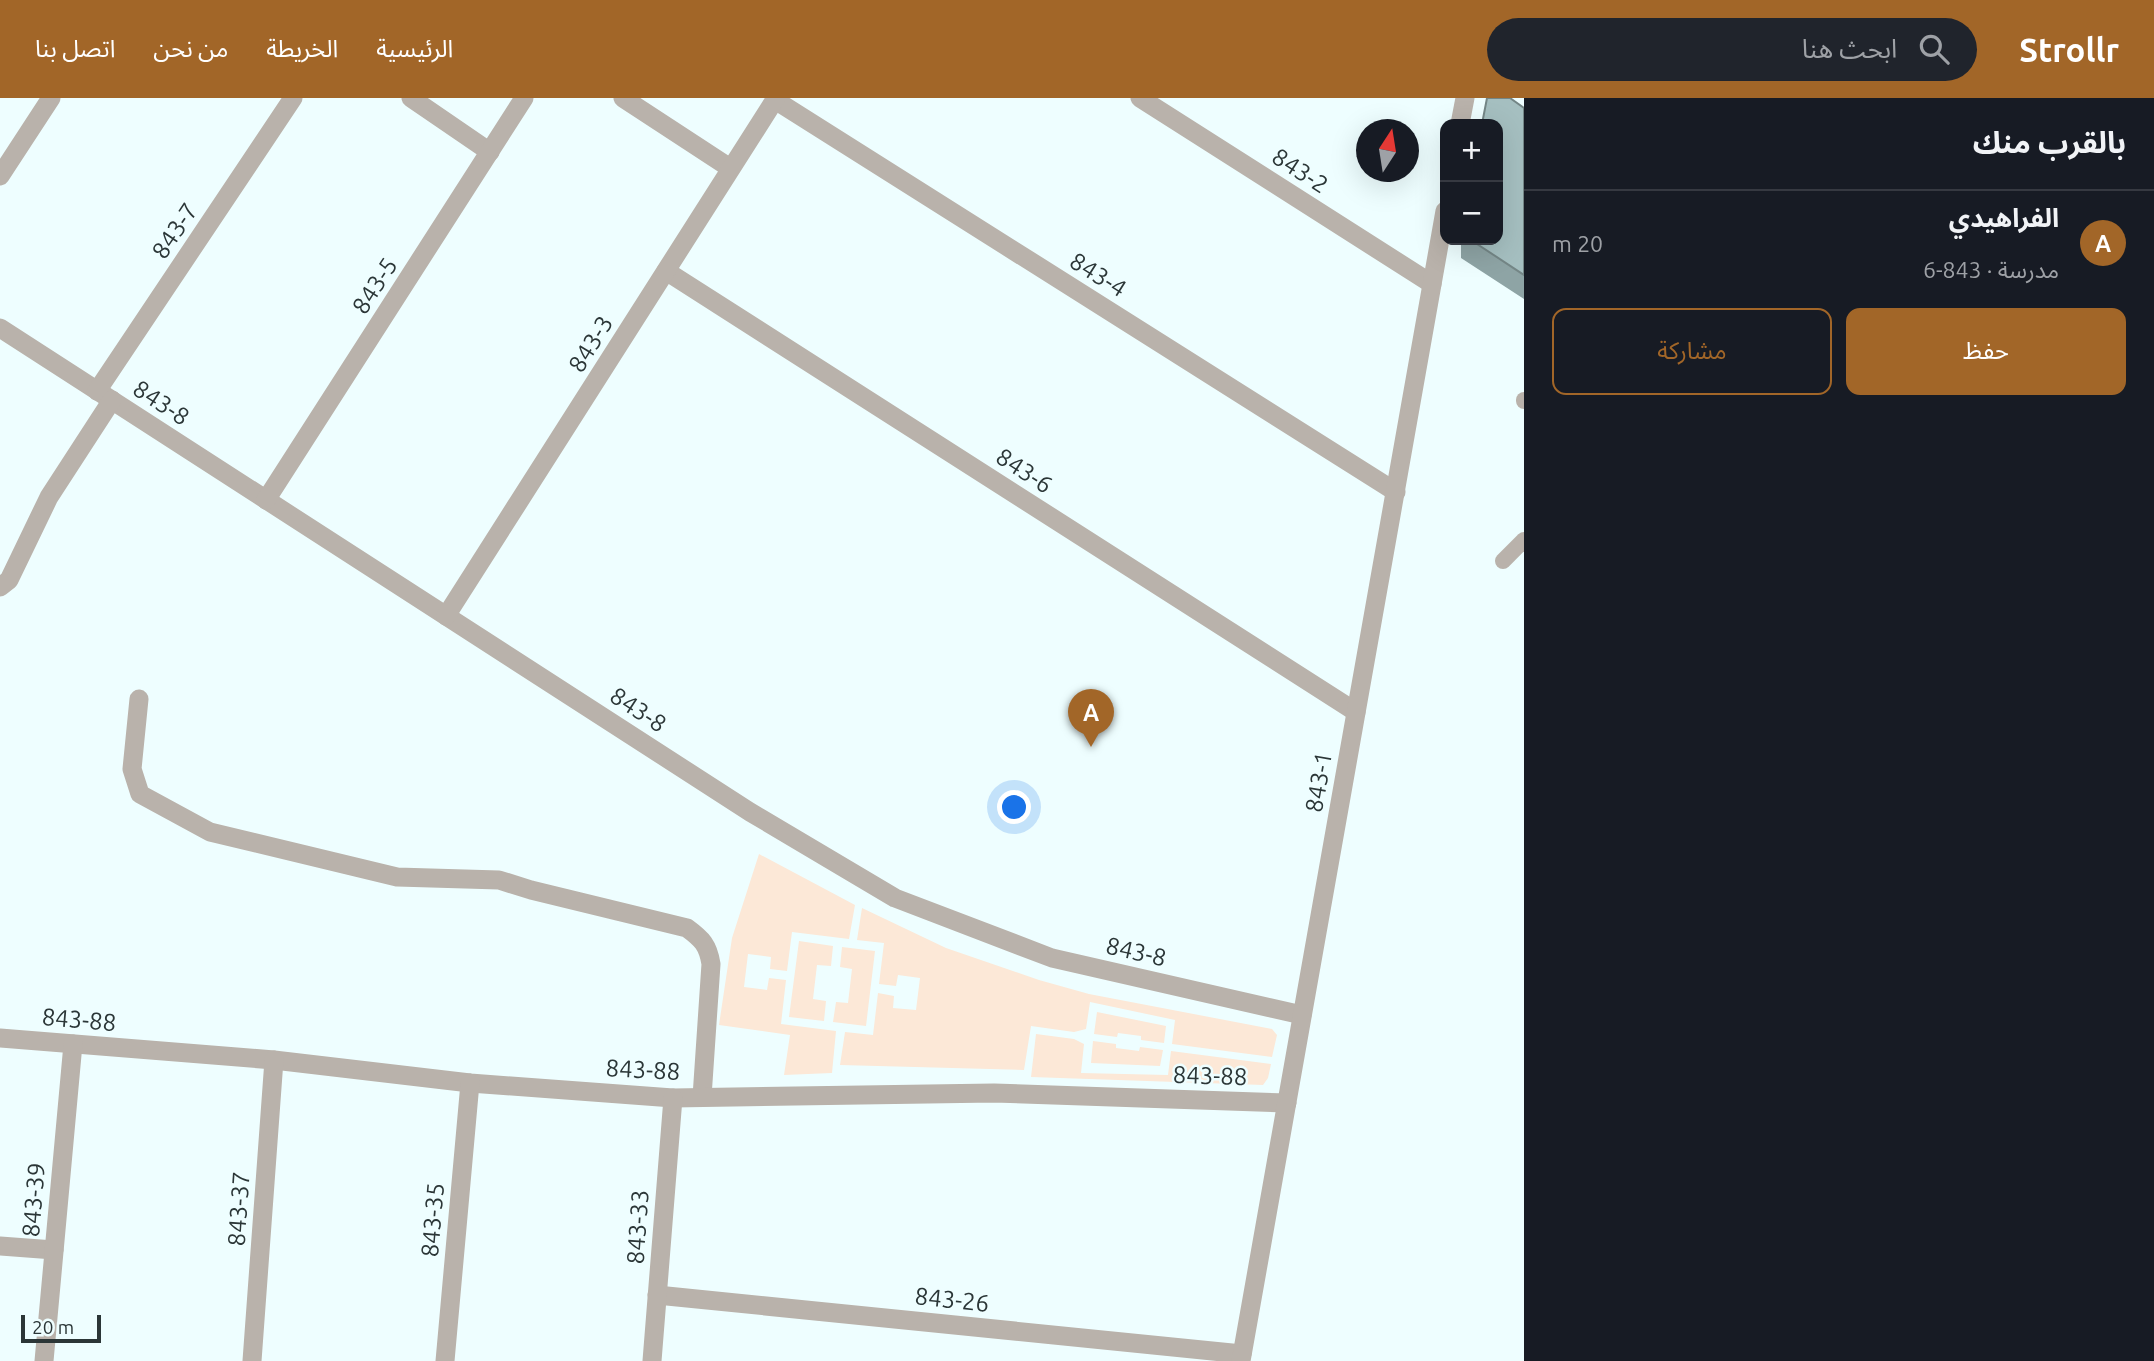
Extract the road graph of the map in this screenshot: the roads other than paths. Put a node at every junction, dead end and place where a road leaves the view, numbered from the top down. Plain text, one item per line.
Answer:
1 (293, 98) edge
2 (411, 98) edge
3 (524, 98) edge
4 (623, 98) edge
5 (1140, 98) edge
6 (1465, 98) edge
7 (48, 99) edge
8 (775, 99) edge
9 (1461, 119) edge
10 (490, 152) junction
11 (730, 168) junction
12 (0, 176) edge
13 (1440, 239) edge
14 (666, 271) junction
15 (1432, 284) junction
16 (0, 328) edge
17 (105, 396) junction
18 (1396, 492) junction
19 (266, 500) junction
20 (1524, 540) edge
21 (1503, 561) dead end
22 (0, 586) edge
23 (446, 616) junction
24 (139, 699) dead end
25 (1356, 712) junction
26 (1302, 1015) junction
27 (0, 1038) edge
28 (73, 1044) junction
29 (274, 1060) junction
30 (470, 1083) junction
31 (702, 1097) junction
32 (673, 1098) junction
33 (1287, 1103) junction
34 (0, 1246) edge
35 (54, 1250) junction
36 (657, 1295) junction
37 (1241, 1358) edge
38 (44, 1361) edge
39 (252, 1361) edge
40 (445, 1361) edge
41 (652, 1361) edge

1 - 17 street, 843-7
2 - 10 street
3 - 10 street, 843-5
4 - 11 street
5 - 15 street, 843-2
6 - 9 street
7 - 12 street
8 - 11 street, 843-3
8 - 18 street, 843-4
10 - 19 street, 843-5
11 - 14 street, 843-3
13 - 15 street, 843-1
14 - 23 street, 843-3
14 - 25 street, 843-6
15 - 18 street, 843-1
16 - 17 street, 843-8
17 - 19 street, 843-8
17 - 22 street, 843-7
18 - 25 street, 843-1
19 - 23 street, 843-8
20 - 21 lane
23 - 26 street, 843-8
24 - 31 street
25 - 26 street, 843-1
26 - 33 street, 843-1
27 - 28 street, 843-88
28 - 29 street, 843-88
28 - 35 street, 843-39
29 - 30 street, 843-88
29 - 39 street, 843-37
30 - 32 street, 843-88
30 - 40 street, 843-35
31 - 32 street, 843-88
31 - 33 street, 843-88
32 - 36 street, 843-33
33 - 37 street, 843-1
34 - 35 street
35 - 38 street, 843-39
36 - 37 street, 843-26
36 - 41 street, 843-33

